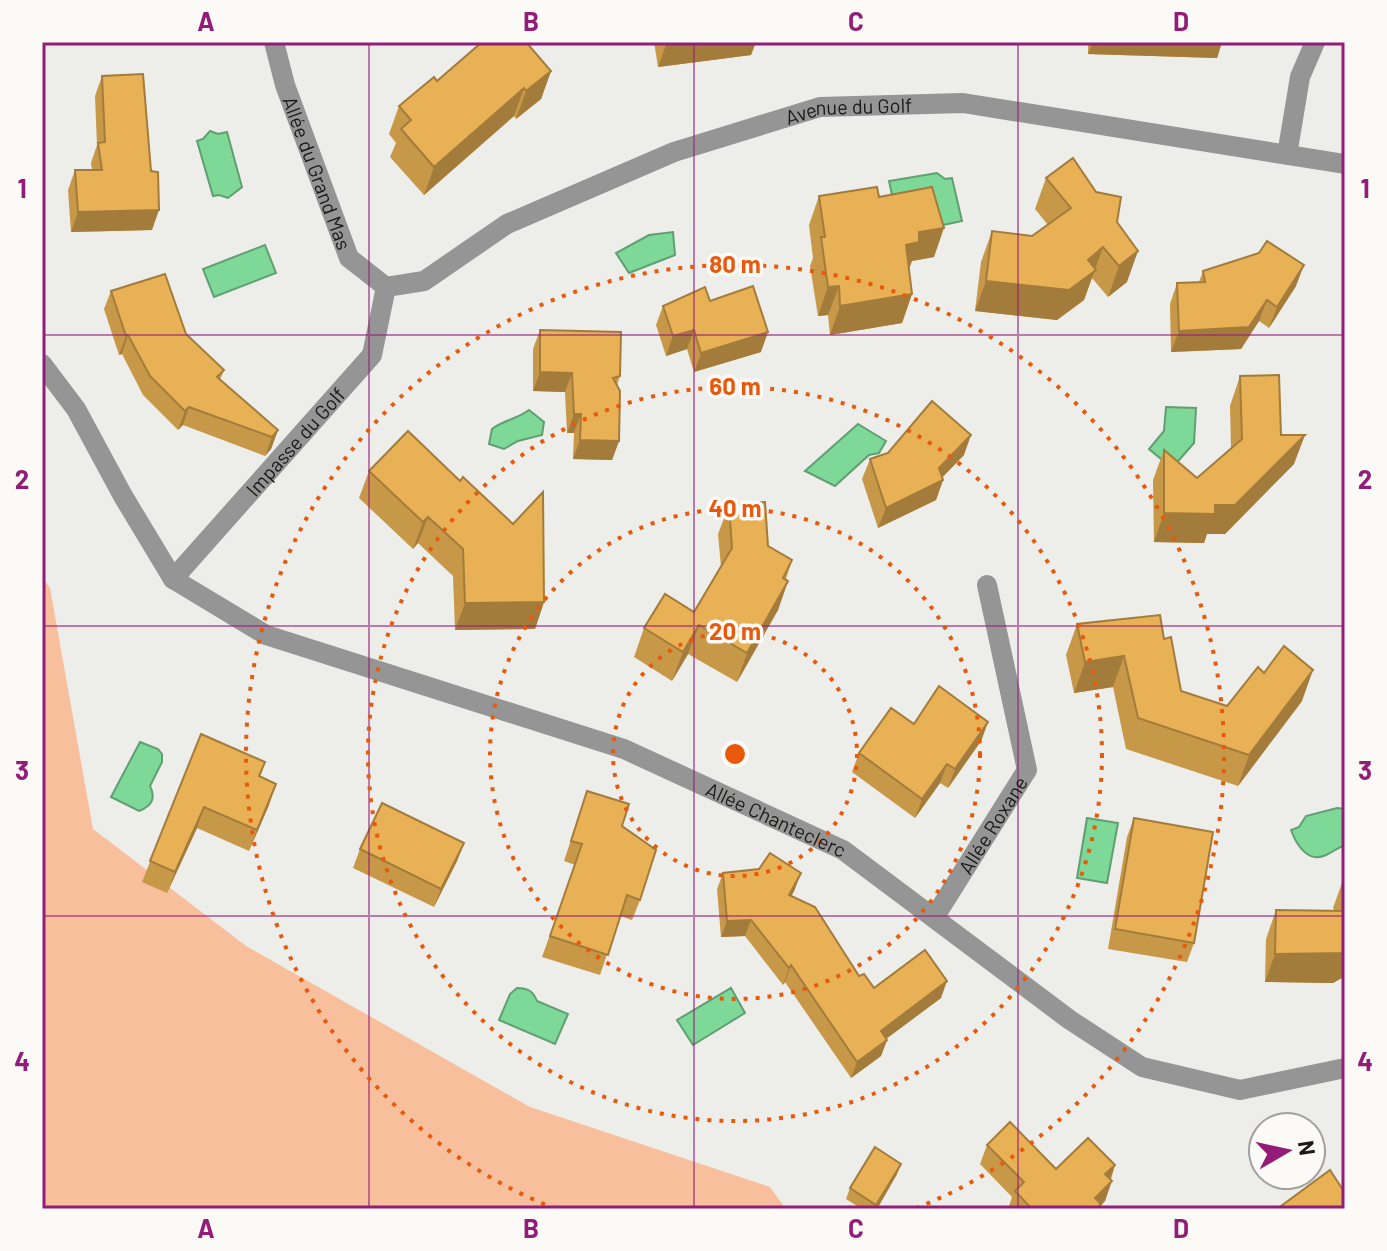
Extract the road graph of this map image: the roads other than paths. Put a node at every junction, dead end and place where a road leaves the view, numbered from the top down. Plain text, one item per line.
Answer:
1 (274, 42) edge
2 (1315, 42) edge
3 (1287, 155) junction
4 (1345, 164) edge
5 (386, 287) junction
6 (42, 364) edge
7 (173, 579) junction
8 (987, 585) dead end
9 (934, 918) junction
10 (1345, 1068) edge

1 - 5 street, Allée du Grand Mas
2 - 3 street
3 - 4 street, Avenue du Golf
3 - 5 street, Avenue du Golf
5 - 7 street, Impasse du Golf
6 - 7 street
7 - 9 street, Allée Chanteclerc
8 - 9 street, Allée Roxane
9 - 10 street, Allée Chanteclerc

